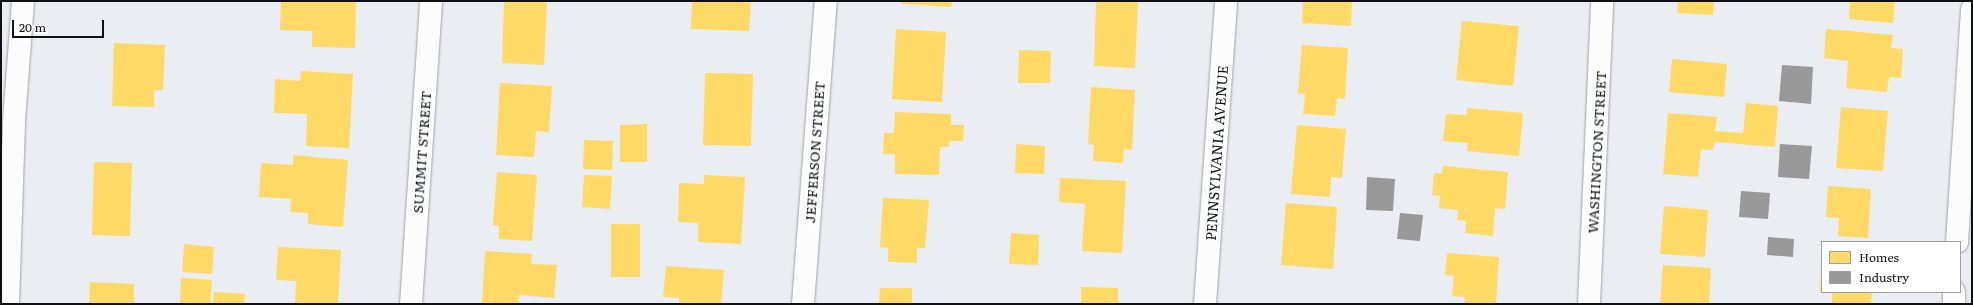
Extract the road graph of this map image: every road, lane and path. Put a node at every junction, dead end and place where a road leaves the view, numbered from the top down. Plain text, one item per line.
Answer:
1 (23, 1) edge
2 (432, 1) edge
3 (826, 1) edge
4 (1226, 1) edge
5 (1602, 1) edge
6 (1972, 8) edge
7 (7, 121) edge
8 (1957, 241) edge
9 (1954, 293) edge
10 (8, 304) edge
11 (412, 304) edge
12 (803, 304) edge
13 (1205, 304) edge
14 (1589, 304) edge
15 (1954, 304) edge

1 - 7 street
2 - 11 street, SUMMIT STREET
3 - 12 street, JEFFERSON STREET
4 - 13 street, PENNSYLVANIA AVENUE
5 - 14 street, WASHINGTON STREET
6 - 8 street
7 - 10 street
9 - 15 street

